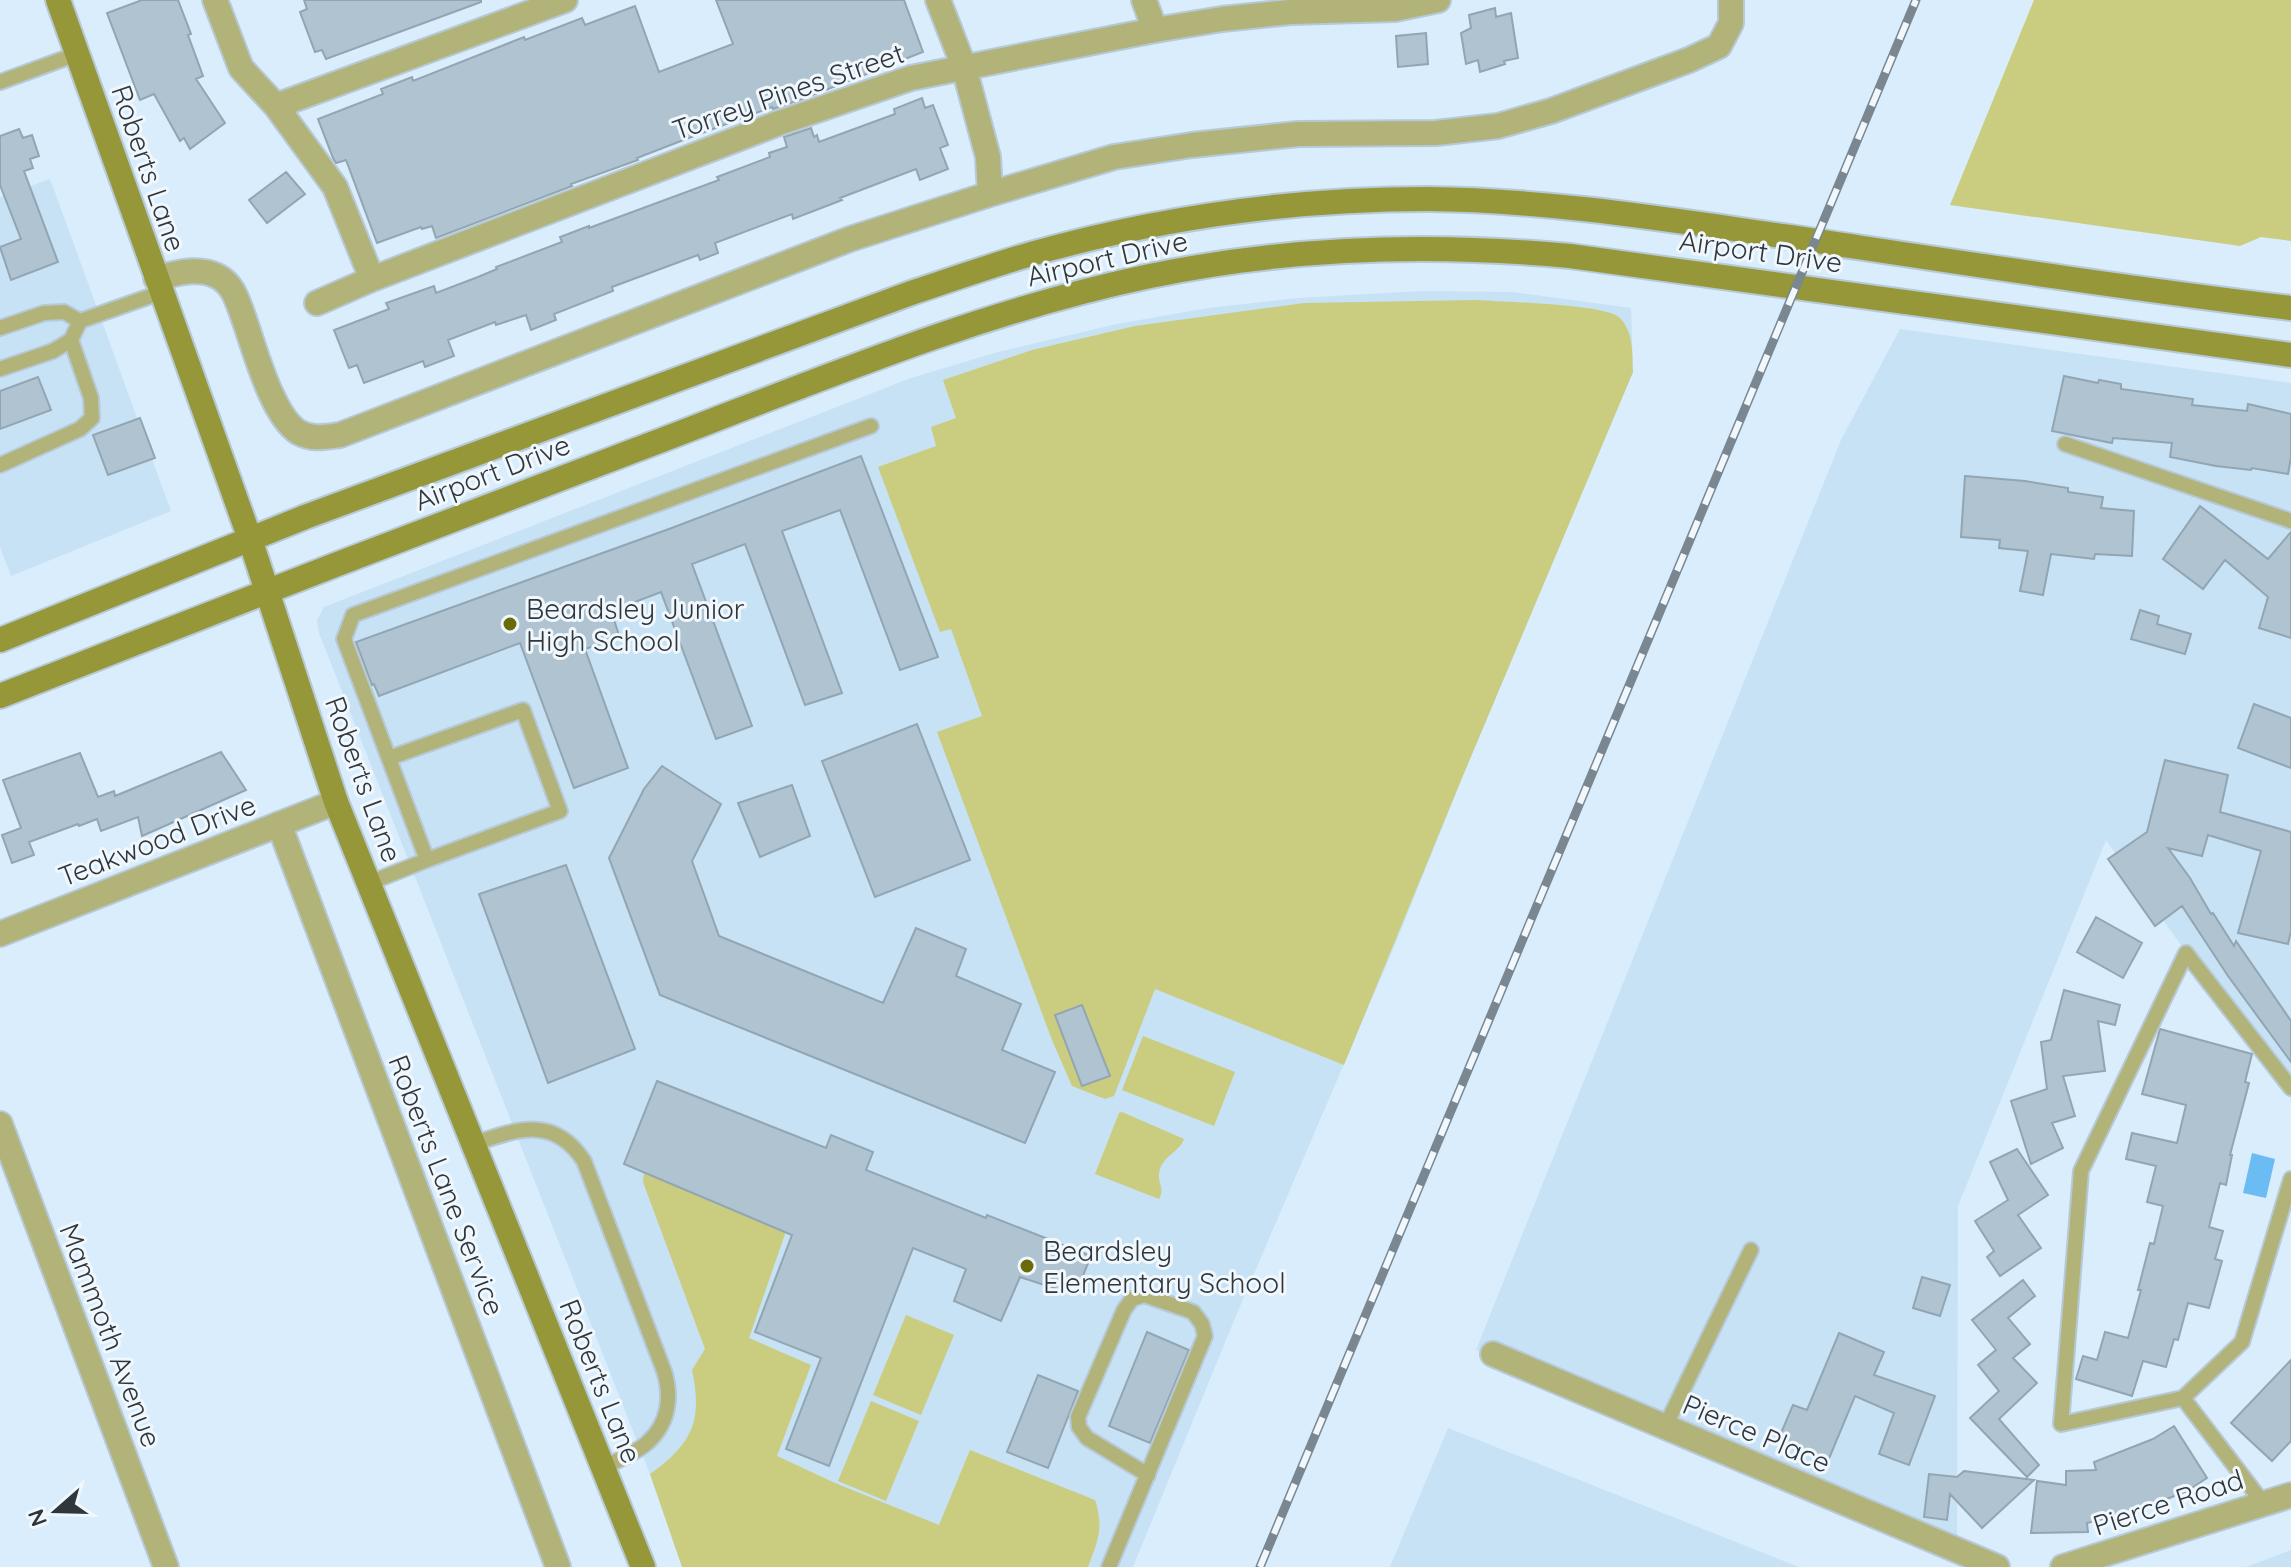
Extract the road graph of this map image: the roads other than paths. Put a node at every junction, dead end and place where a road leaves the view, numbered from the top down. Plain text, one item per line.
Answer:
1 (58, 0) edge
2 (215, 0) edge
3 (565, 0) edge
4 (938, 0) edge
5 (1144, 0) edge
6 (1438, 0) edge
7 (1356, 5) edge
8 (1731, 12) edge
9 (1155, 30) junction
10 (77, 54) junction
11 (964, 67) junction
12 (0, 82) edge
13 (276, 106) junction
14 (990, 194) junction
15 (372, 279) junction
16 (159, 285) junction
17 (317, 303) dead end
18 (2291, 308) edge
19 (80, 321) junction
20 (0, 328) edge
21 (71, 340) junction
22 (2291, 355) edge
23 (0, 369) edge
24 (871, 426) dead end
25 (2065, 444) dead end
26 (0, 465) edge
27 (2291, 521) edge
28 (250, 539) junction
29 (267, 591) junction
30 (0, 640) edge
31 (0, 696) edge
32 (389, 758) junction
33 (336, 802) junction
34 (279, 824) junction
35 (427, 860) junction
36 (369, 883) junction
37 (0, 934) edge
38 (2291, 1088) edge
39 (0, 1124) edge
40 (473, 1144) junction
41 (2291, 1179) edge
42 (1751, 1250) dead end
43 (1493, 1354) dead end
44 (2183, 1398) junction
45 (1665, 1427) junction
46 (603, 1468) junction
47 (1148, 1475) junction
48 (2291, 1495) edge
49 (2263, 1503) junction
50 (166, 1567) edge
51 (558, 1567) edge
52 (643, 1567) edge
53 (1109, 1567) edge
54 (1997, 1567) edge
55 (2063, 1567) edge

1 - 10 main road, Roberts Lane
2 - 13 street
3 - 13 street
4 - 11 street
5 - 9 street
6 - 7 street, Torrey Pines Street
7 - 9 street, Torrey Pines Street
8 - 14 street
9 - 11 street, Torrey Pines Street
10 - 12 lane
10 - 16 main road, Roberts Lane
11 - 14 street
11 - 15 street, Torrey Pines Street
13 - 15 street
14 - 16 street
15 - 17 street, Torrey Pines Street
16 - 19 lane
16 - 28 main road, Roberts Lane
18 - 28 main road, Airport Drive
19 - 20 lane
19 - 21 lane
21 - 23 lane
21 - 26 lane
22 - 29 main road, Airport Drive
24 - 32 lane
25 - 27 lane
28 - 29 main road, Roberts Lane
28 - 30 main road, Airport Drive
29 - 31 main road, Airport Drive
29 - 33 main road, Roberts Lane
32 - 35 lane
32 - 35 lane
33 - 34 street, Teakwood Drive
33 - 36 main road, Roberts Lane
34 - 37 street, Teakwood Drive
34 - 51 street, Roberts Lane Service
35 - 36 lane
36 - 40 main road, Roberts Lane
38 - 44 lane
39 - 50 street, Mammoth Avenue
40 - 46 main road, Roberts Lane
40 - 46 lane
41 - 44 lane
42 - 45 lane
43 - 45 street, Pierce Place
44 - 49 lane
45 - 54 street, Pierce Place
46 - 52 main road, Roberts Lane
47 - 47 lane
47 - 53 lane
48 - 49 street, Pierce Road
49 - 55 street, Pierce Road

